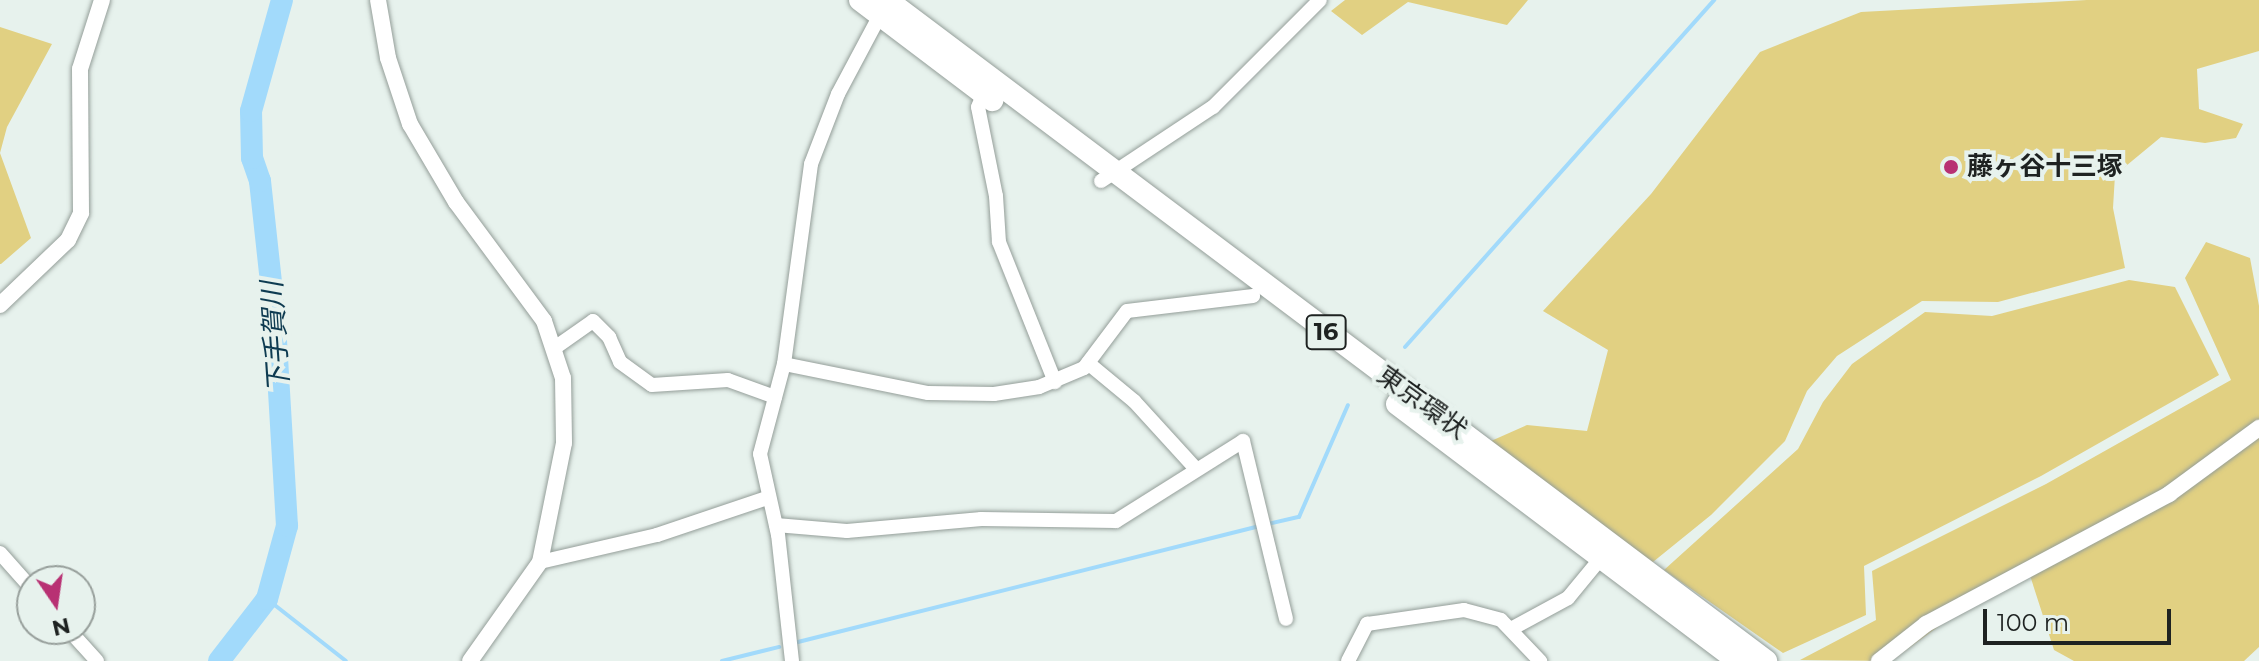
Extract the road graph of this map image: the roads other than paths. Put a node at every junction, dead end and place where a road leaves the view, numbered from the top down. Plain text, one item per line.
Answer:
1 (102, 0) edge
2 (378, 0) edge
3 (860, 0) edge
4 (1320, 0) edge
5 (886, 4) edge
6 (984, 93) junction
7 (1107, 176) junction
8 (1253, 296) junction
9 (0, 305) edge
10 (556, 347) junction
11 (1088, 363) junction
12 (784, 364) junction
13 (1055, 382) junction
14 (775, 397) junction
15 (2259, 428) edge
16 (1196, 469) junction
17 (767, 498) junction
18 (776, 525) junction
19 (0, 553) edge
20 (1601, 558) junction
21 (540, 562) junction
22 (16, 571) edge
23 (1286, 619) dead end
24 (1511, 629) junction
25 (82, 645) edge
26 (97, 661) edge
27 (470, 661) edge
28 (792, 661) edge
29 (1348, 661) edge
30 (1540, 661) edge
31 (1738, 661) edge
32 (1766, 661) edge
33 (1879, 661) edge

1 - 9 street
2 - 10 street
3 - 5 highway, 東京環状 / 16
4 - 7 street
5 - 6 highway, 東京環状 / 16
5 - 7 highway, 東京環状 / 16
5 - 12 street
6 - 7 highway, 東京環状 / 16
6 - 13 street
7 - 8 highway, 東京環状 / 16
7 - 32 highway, 東京環状 / 16
8 - 11 street
8 - 20 highway, 東京環状 / 16
10 - 14 street
10 - 21 street
11 - 13 street
11 - 16 street
12 - 13 street
12 - 14 street
14 - 17 street
15 - 33 street
16 - 18 street
16 - 23 street
17 - 18 street
17 - 21 street
18 - 28 street
19 - 22 street
20 - 24 street
20 - 31 highway, 東京環状 / 16
21 - 27 street
24 - 29 street
24 - 30 street
25 - 26 street

